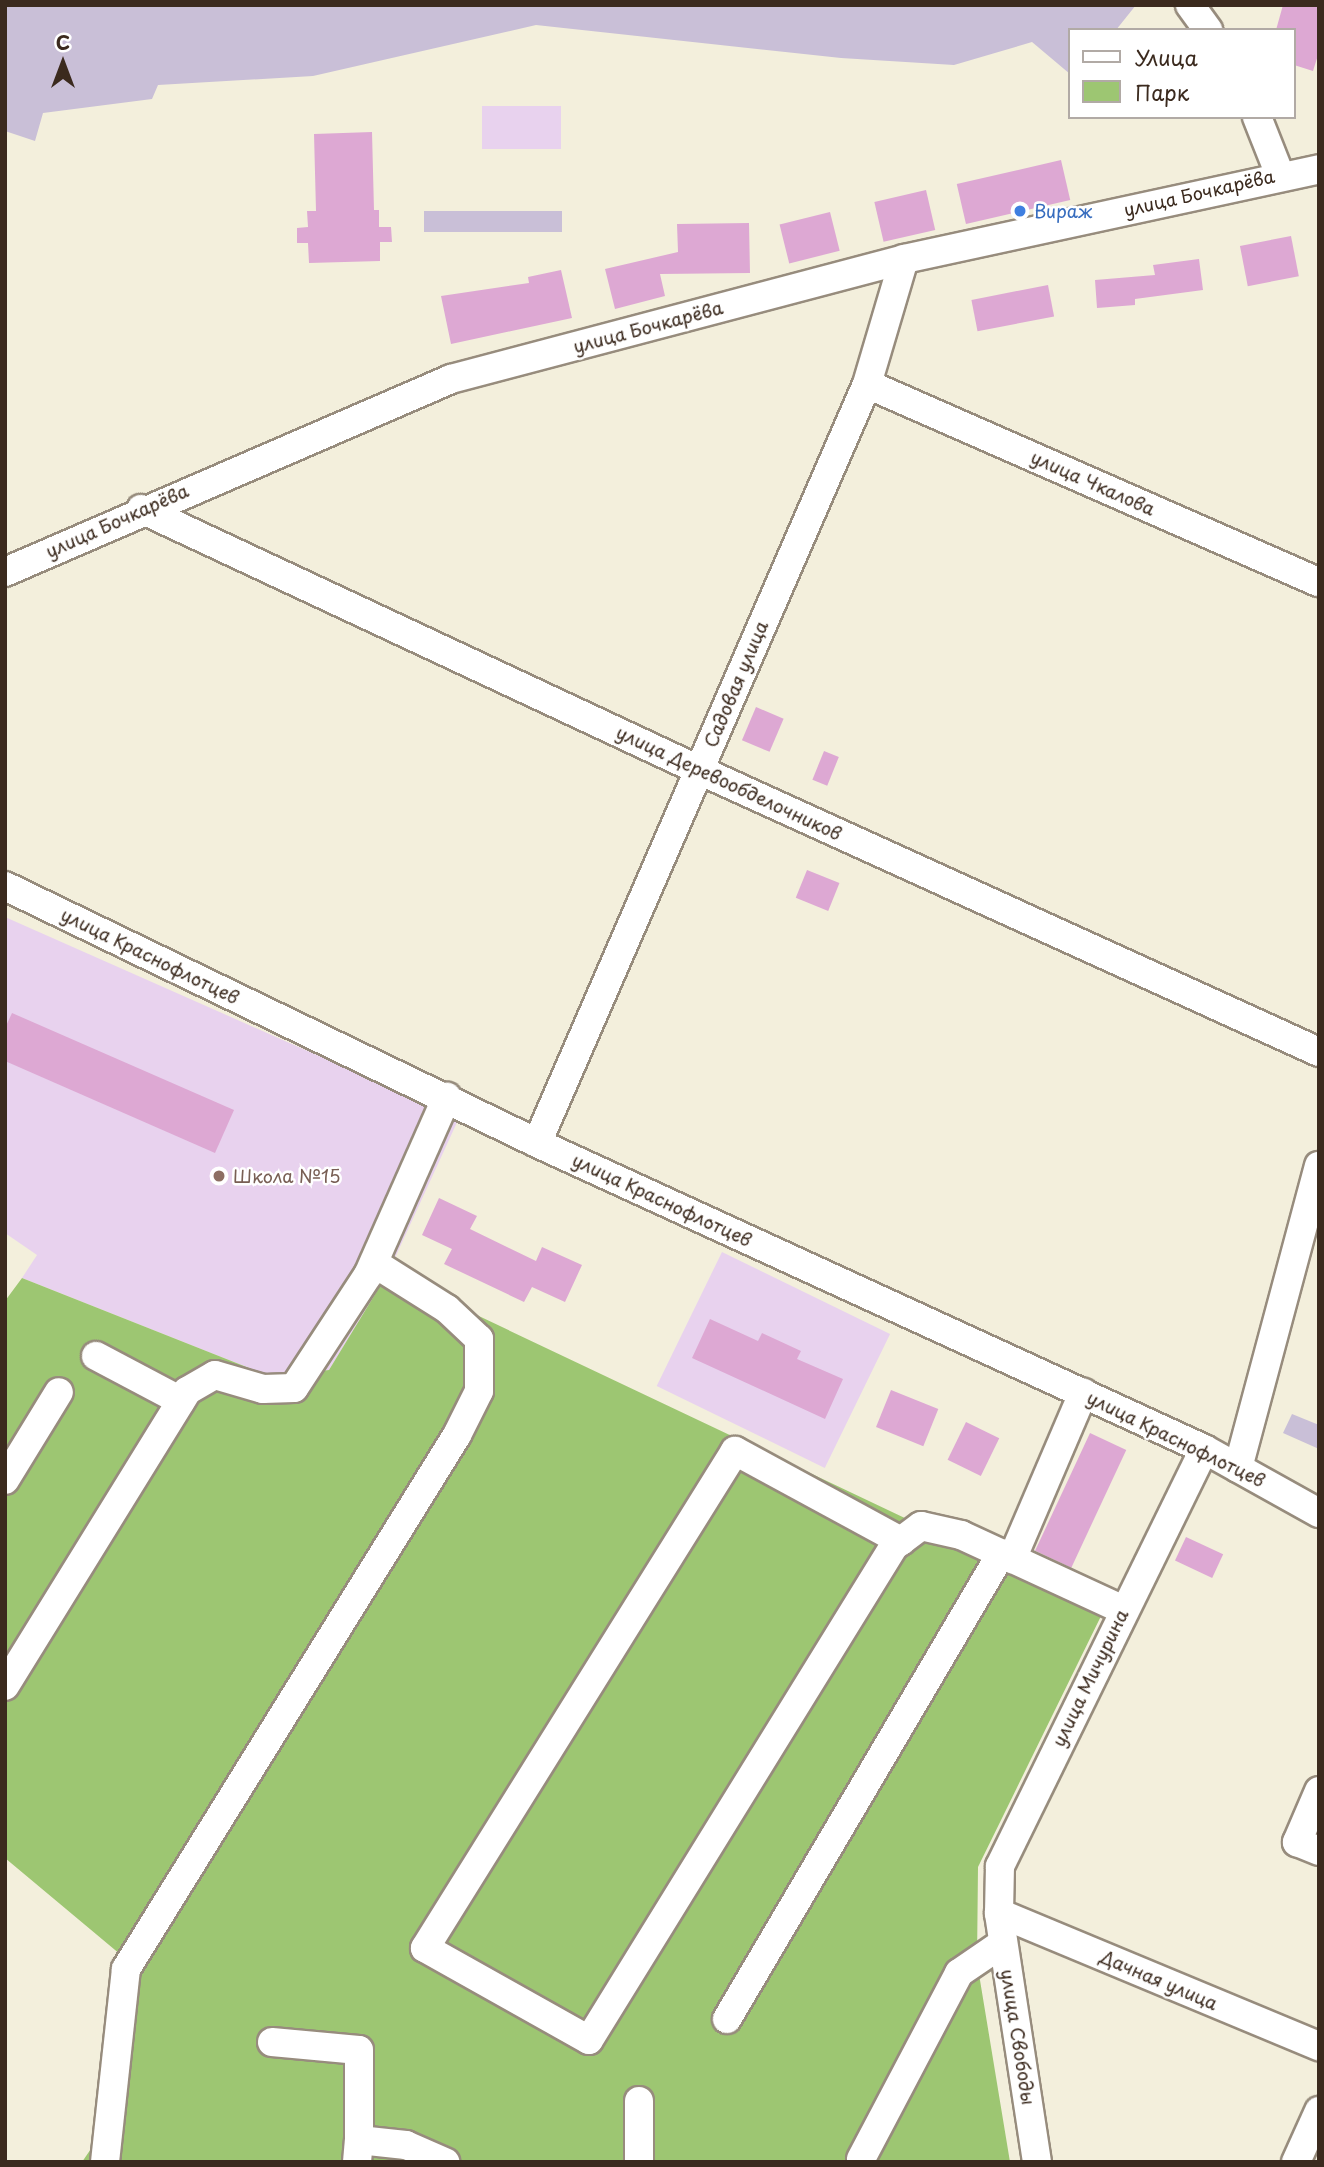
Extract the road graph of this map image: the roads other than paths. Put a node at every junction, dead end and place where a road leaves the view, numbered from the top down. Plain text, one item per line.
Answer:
1 (1190, 5) edge
2 (1207, 28) edge
3 (1258, 119) edge
4 (1319, 169) edge
5 (1280, 175) junction
6 (904, 259) junction
7 (867, 384) junction
8 (141, 509) junction
9 (5, 572) edge
10 (1319, 582) edge
11 (699, 770) junction
12 (5, 886) edge
13 (1319, 1052) edge
14 (447, 1097) junction
15 (537, 1143) junction
16 (1319, 1166) edge
17 (374, 1263) junction
18 (96, 1356) dead end
19 (60, 1392) dead end
20 (1083, 1393) junction
21 (181, 1401) junction
22 (1204, 1449) junction
23 (1238, 1468) junction
24 (5, 1480) edge
25 (1319, 1513) edge
26 (901, 1541) junction
27 (1007, 1556) junction
28 (1123, 1610) junction
29 (5, 1686) edge
30 (1319, 1791) edge
31 (1319, 1851) edge
32 (999, 1913) junction
33 (1003, 1943) junction
34 (727, 2018) dead end
35 (272, 2042) dead end
36 (1319, 2046) edge
37 (639, 2101) dead end
38 (1319, 2111) edge
39 (358, 2151) edge
40 (861, 2159) dead end
41 (105, 2162) edge
42 (445, 2162) edge
43 (639, 2162) edge
44 (1037, 2162) edge
45 (1296, 2162) edge

1 - 2 street
3 - 5 street
4 - 5 street, улица Бочкарёва
5 - 6 street, улица Бочкарёва
6 - 7 street, Садовая улица
6 - 8 street, улица Бочкарёва
7 - 10 street, улица Чкалова
7 - 11 street, Садовая улица
8 - 9 street, улица Бочкарёва
8 - 11 street, улица Деревообделочников
11 - 13 street, улица Деревообделочников
11 - 15 street, Садовая улица
12 - 14 street, улица Краснофлотцев
14 - 15 street, улица Краснофлотцев
14 - 17 street
15 - 20 street, улица Краснофлотцев
16 - 23 street
17 - 21 street
17 - 41 street
18 - 21 street
19 - 24 street
20 - 22 street, улица Краснофлотцев
20 - 27 street
21 - 29 street
22 - 23 street, улица Краснофлотцев
22 - 28 street, улица Мичурина
23 - 25 street, улица Краснофлотцев
26 - 26 street
26 - 27 street
27 - 28 street
27 - 34 street
28 - 32 street, улица Мичурина
30 - 31 street
32 - 33 street, улица Свободы
32 - 36 street, Дачная улица
33 - 40 street
33 - 44 street, улица Свободы
35 - 39 street
37 - 43 street
38 - 45 street
39 - 42 street

